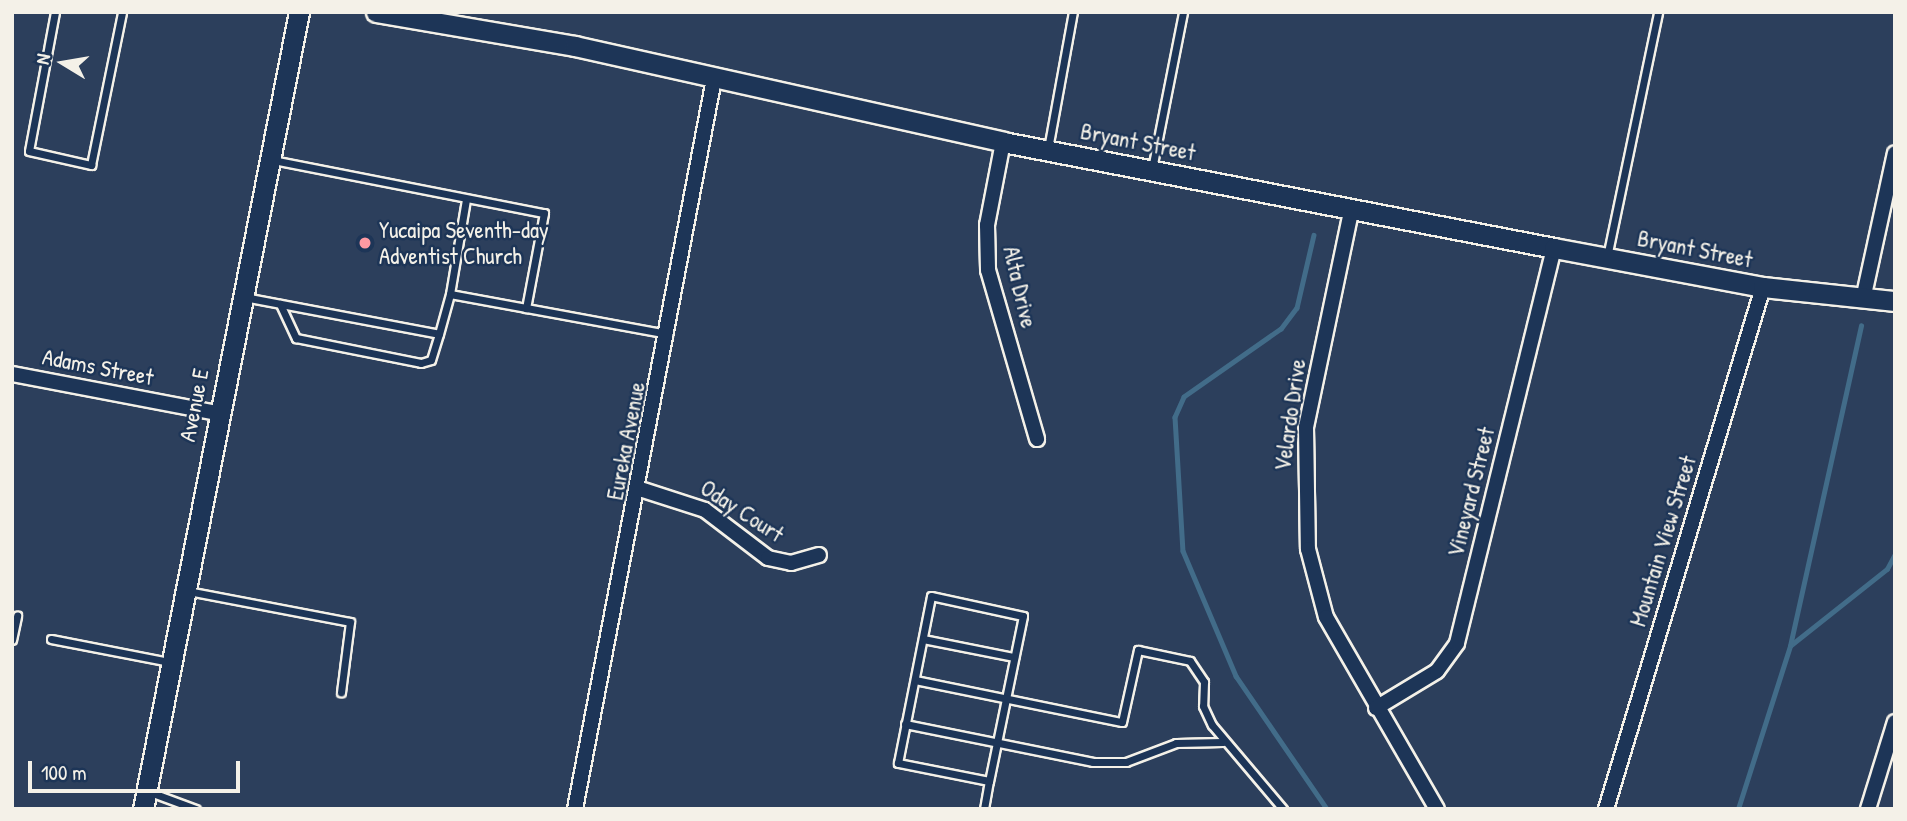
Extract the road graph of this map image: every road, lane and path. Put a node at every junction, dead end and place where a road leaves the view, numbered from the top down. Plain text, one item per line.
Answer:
1 (55, 12) edge
2 (121, 12) edge
3 (299, 12) edge
4 (376, 12) edge
5 (1073, 12) edge
6 (1183, 12) edge
7 (1658, 12) edge
8 (714, 79) junction
9 (1003, 142) junction
10 (1048, 150) junction
11 (1895, 153) edge
12 (269, 159) junction
13 (1152, 170) junction
14 (466, 199) junction
15 (1352, 207) junction
16 (1554, 248) junction
17 (1607, 258) junction
18 (1763, 287) junction
19 (450, 294) junction
20 (1864, 295) junction
21 (242, 297) junction
22 (1895, 302) edge
23 (280, 304) junction
24 (526, 308) junction
25 (439, 334) junction
26 (668, 334) junction
27 (12, 374) edge
28 (217, 412) junction
29 (1037, 439) dead end
30 (640, 489) junction
31 (818, 555) dead end
32 (184, 590) junction
33 (17, 616) dead end
34 (51, 639) dead end
35 (923, 639) junction
36 (12, 640) edge
37 (1014, 657) junction
38 (170, 662) junction
39 (915, 680) junction
40 (341, 692) dead end
41 (1005, 699) junction
42 (1376, 708) junction
43 (905, 724) junction
44 (1893, 726) edge
45 (996, 742) junction
46 (1223, 742) junction
47 (989, 781) junction
48 (144, 800) edge
49 (196, 809) edge
50 (575, 809) edge
51 (984, 809) edge
52 (1283, 809) edge
53 (1437, 809) edge
54 (1606, 809) edge
55 (1868, 809) edge

1 - 2 lane
3 - 12 street, Avenue E
4 - 8 street, Bryant Street
5 - 10 lane
6 - 13 lane
7 - 17 lane
8 - 9 street, Bryant Street
8 - 26 street, Eureka Avenue
9 - 10 street, Bryant Street
9 - 29 street, Alta Drive
10 - 13 street, Bryant Street
11 - 20 street
12 - 14 lane
12 - 21 street, Avenue E
13 - 15 street, Bryant Street
14 - 19 lane
14 - 24 lane
15 - 16 street, Bryant Street
15 - 42 street, Velardo Drive
16 - 17 street, Bryant Street
16 - 42 street, Vineyard Street
17 - 18 street, Bryant Street
18 - 20 street, Bryant Street
18 - 54 street, Mountain View Street
19 - 24 lane
19 - 25 lane
20 - 22 street, Bryant Street
21 - 23 lane
21 - 28 street, Avenue E
23 - 25 lane
23 - 25 lane
24 - 26 lane
26 - 30 street, Eureka Avenue
27 - 28 street, Adams Street
28 - 32 street, Avenue E
30 - 31 street, Oday Court
30 - 50 street, Eureka Avenue
32 - 38 street, Avenue E
32 - 40 lane
33 - 36 lane
34 - 38 lane
35 - 37 lane
35 - 37 lane
35 - 39 lane
37 - 41 lane
38 - 48 street, Avenue E
39 - 41 lane
39 - 43 lane
41 - 45 lane
41 - 46 lane
42 - 53 street, Velardo Drive
43 - 45 lane
43 - 47 lane
44 - 55 street
45 - 46 lane
45 - 47 lane
46 - 52 lane
47 - 51 lane
48 - 49 lane

